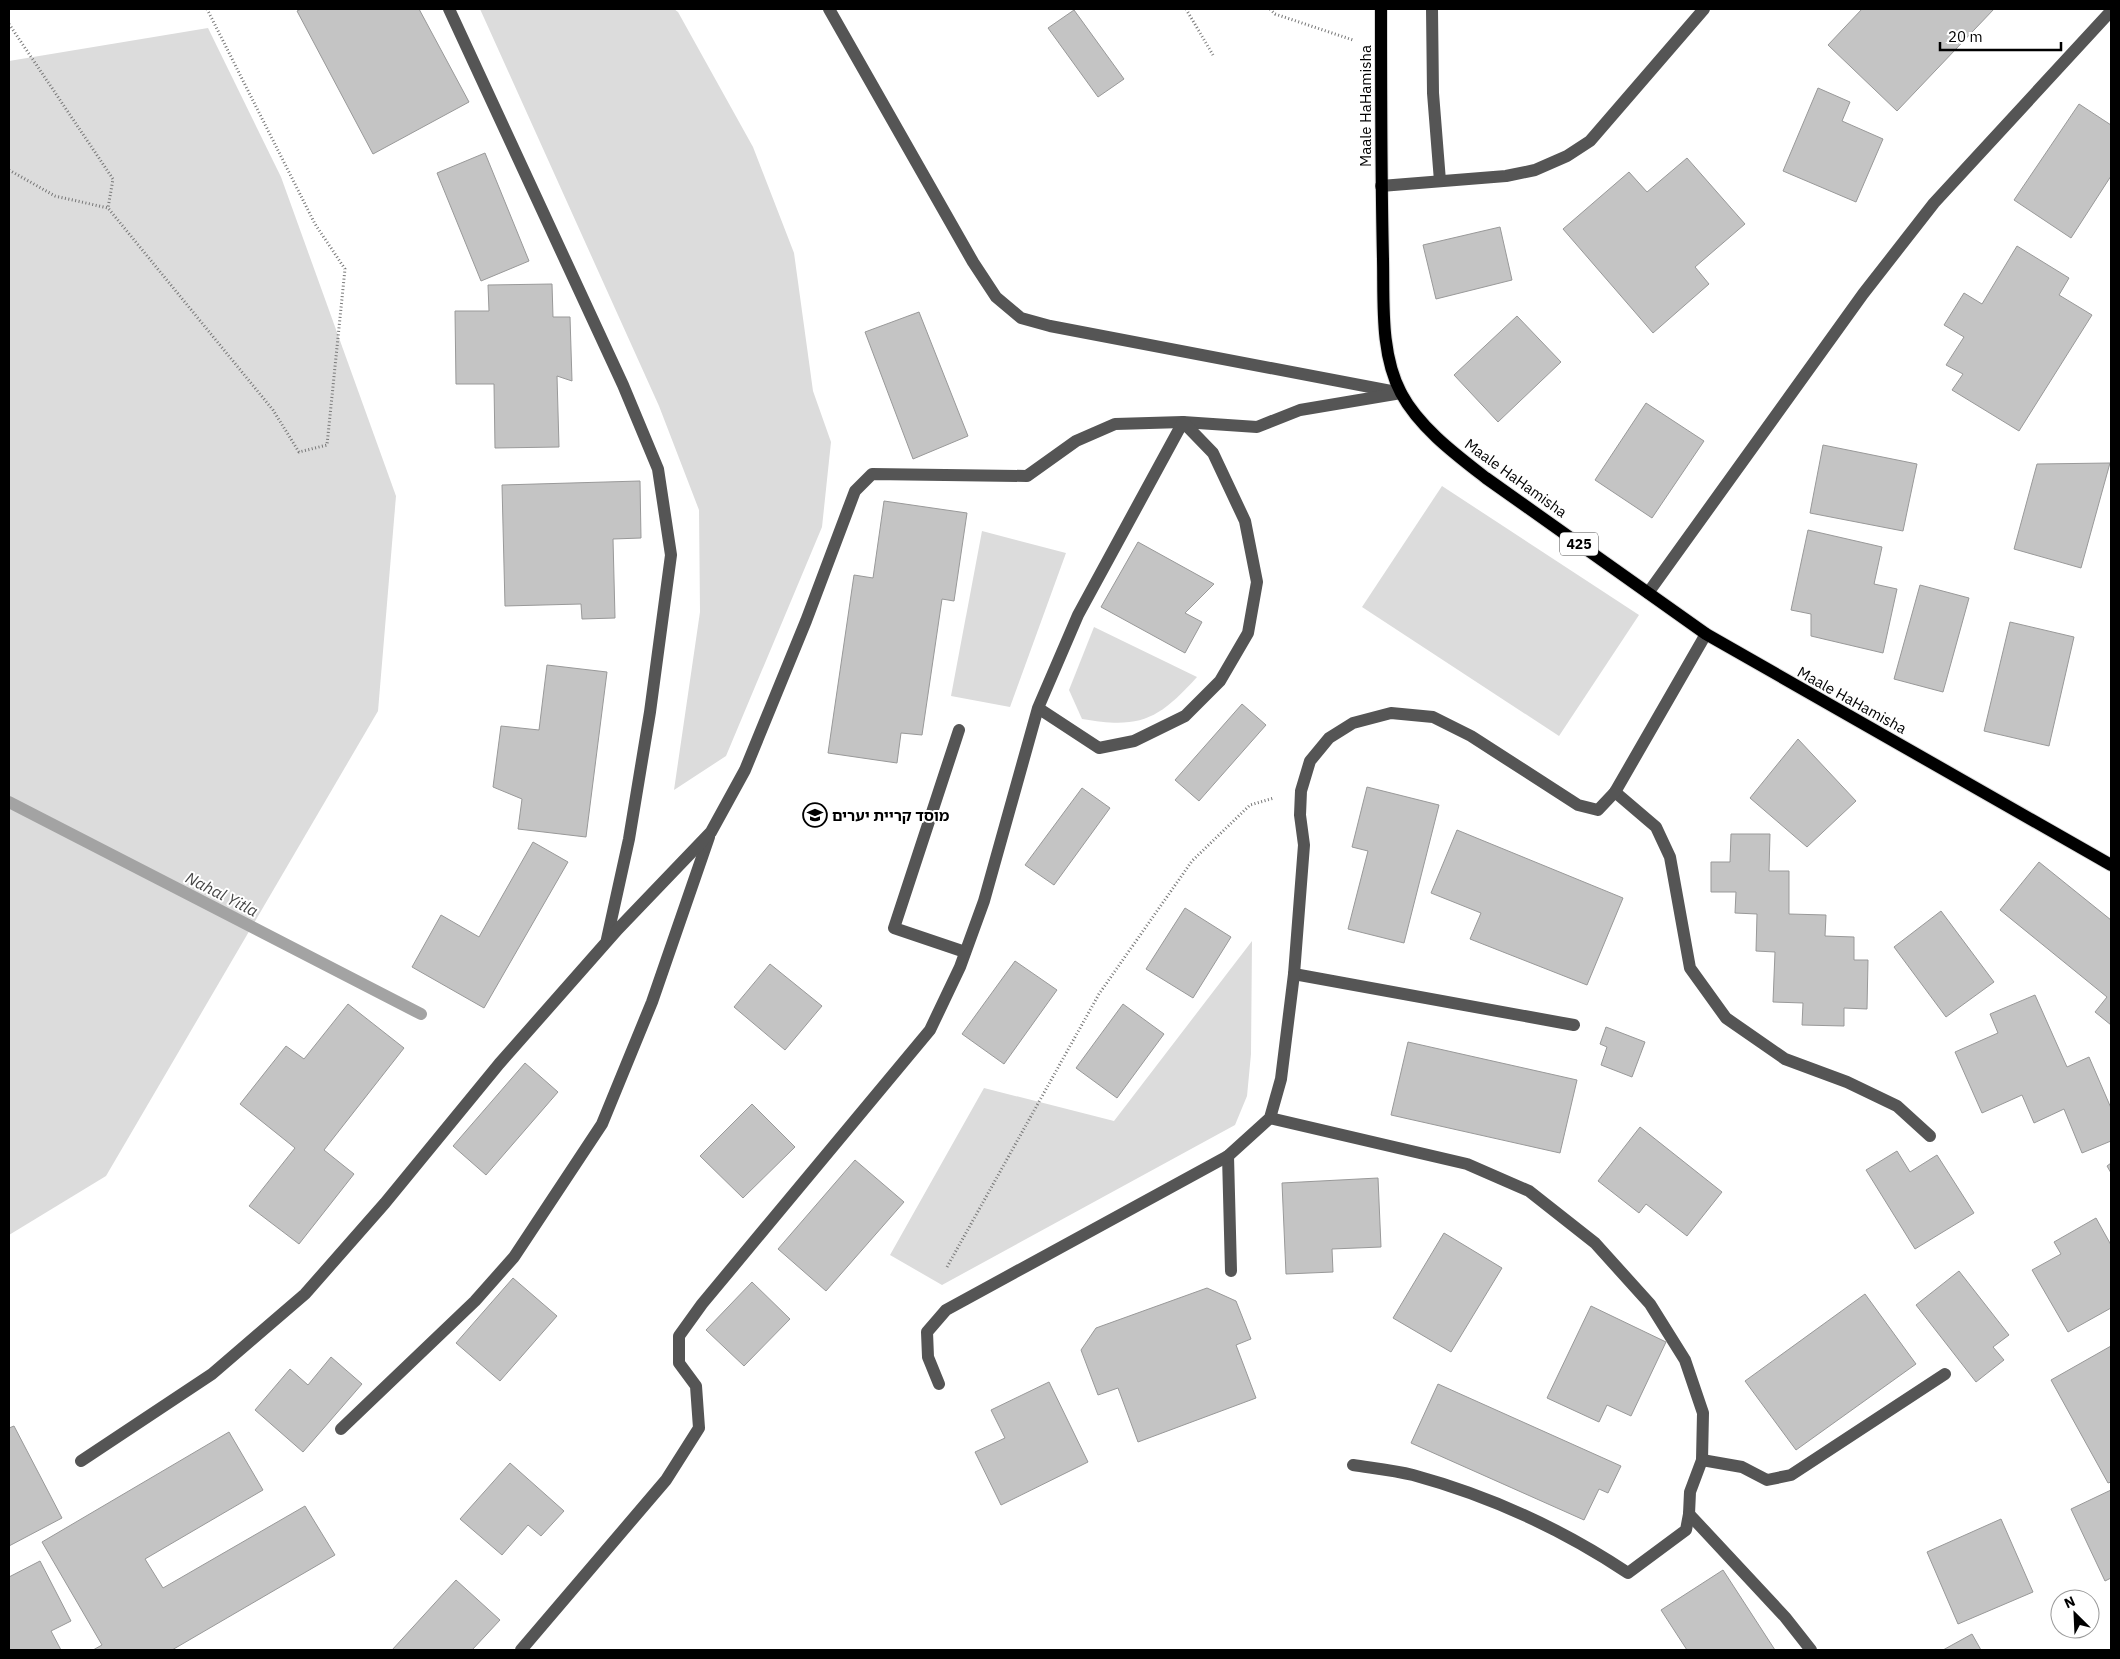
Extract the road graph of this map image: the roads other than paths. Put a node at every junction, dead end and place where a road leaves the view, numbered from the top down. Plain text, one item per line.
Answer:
1 (449, 9) edge
2 (829, 9) edge
3 (1381, 9) edge
4 (1432, 9) edge
5 (1704, 9) edge
6 (2111, 11) edge
7 (1440, 181) junction
8 (1381, 186) junction
9 (1401, 393) junction
10 (1183, 422) junction
11 (1648, 593) junction
12 (1706, 634) junction
13 (1038, 708) junction
14 (959, 730) dead end
15 (1615, 792) junction
16 (711, 832) junction
17 (2111, 865) edge
18 (607, 941) junction
19 (966, 952) junction
20 (1294, 974) junction
21 (1574, 1025) dead end
22 (1270, 1118) junction
23 (1930, 1136) dead end
24 (1228, 1156) junction
25 (1231, 1271) dead end
26 (1944, 1374) dead end
27 (939, 1384) dead end
28 (341, 1429) dead end
29 (1702, 1460) junction
30 (81, 1461) dead end
31 (1353, 1465) dead end
32 (1690, 1514) junction
33 (521, 1650) edge
34 (1811, 1650) edge

1 - 18 street
2 - 9 street
3 - 8 main road, Maale HaHamisha / 425
4 - 7 street
5 - 7 street
6 - 11 street
7 - 8 street
8 - 9 main road, Maale HaHamisha / 425
9 - 10 street
9 - 11 main road, Maale HaHamisha / 425
10 - 13 street
10 - 13 street
10 - 16 street
11 - 12 main road, Maale HaHamisha / 425
12 - 15 street
12 - 17 main road, Maale HaHamisha / 425
13 - 19 street
14 - 19 street
15 - 20 street
15 - 23 street
16 - 18 street
16 - 28 street
18 - 30 street
19 - 33 street
20 - 21 street
20 - 22 street
22 - 24 street
22 - 29 street
24 - 25 street
24 - 27 street
26 - 29 street
29 - 32 street
31 - 32 street
32 - 34 street

